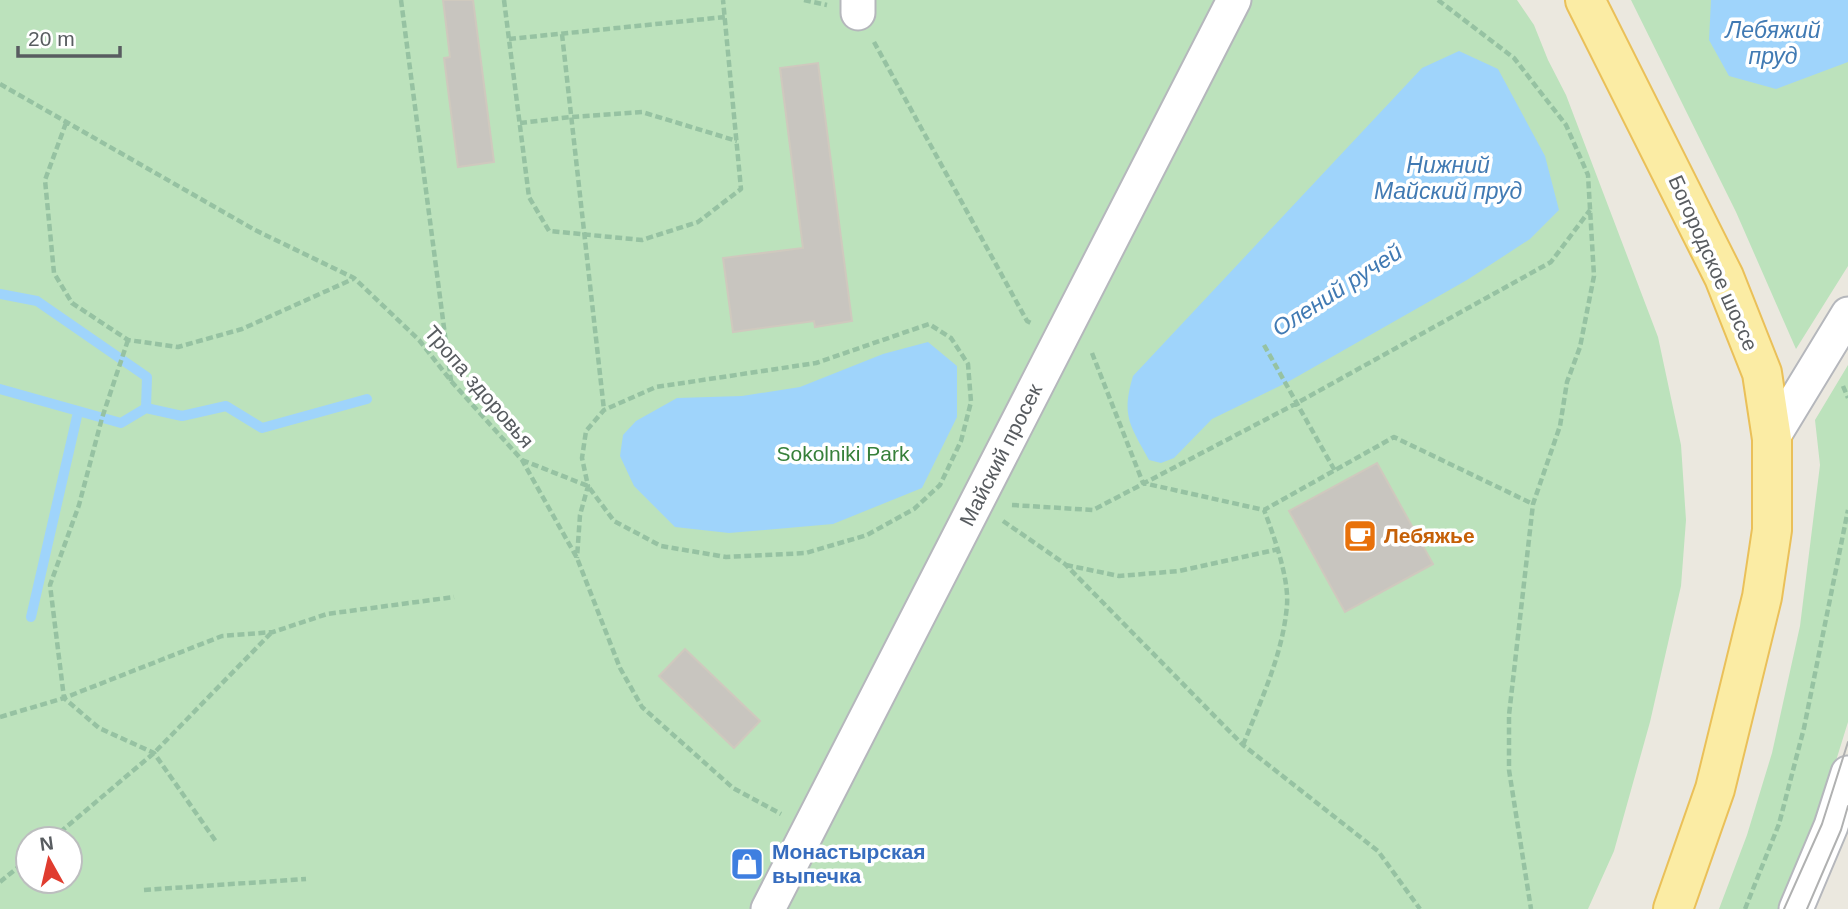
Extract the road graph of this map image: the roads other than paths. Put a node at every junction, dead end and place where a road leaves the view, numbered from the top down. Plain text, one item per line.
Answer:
1 (1234, 0) edge
2 (1585, 0) edge
3 (1848, 314) edge
4 (1772, 439) junction
5 (1848, 773) edge
6 (768, 909) edge
7 (1673, 909) edge
8 (1796, 909) edge

1 - 6 street, Майский просек
2 - 4 main road, Богородское шоссе
3 - 4 street
4 - 7 main road, Богородское шоссе
5 - 8 street

